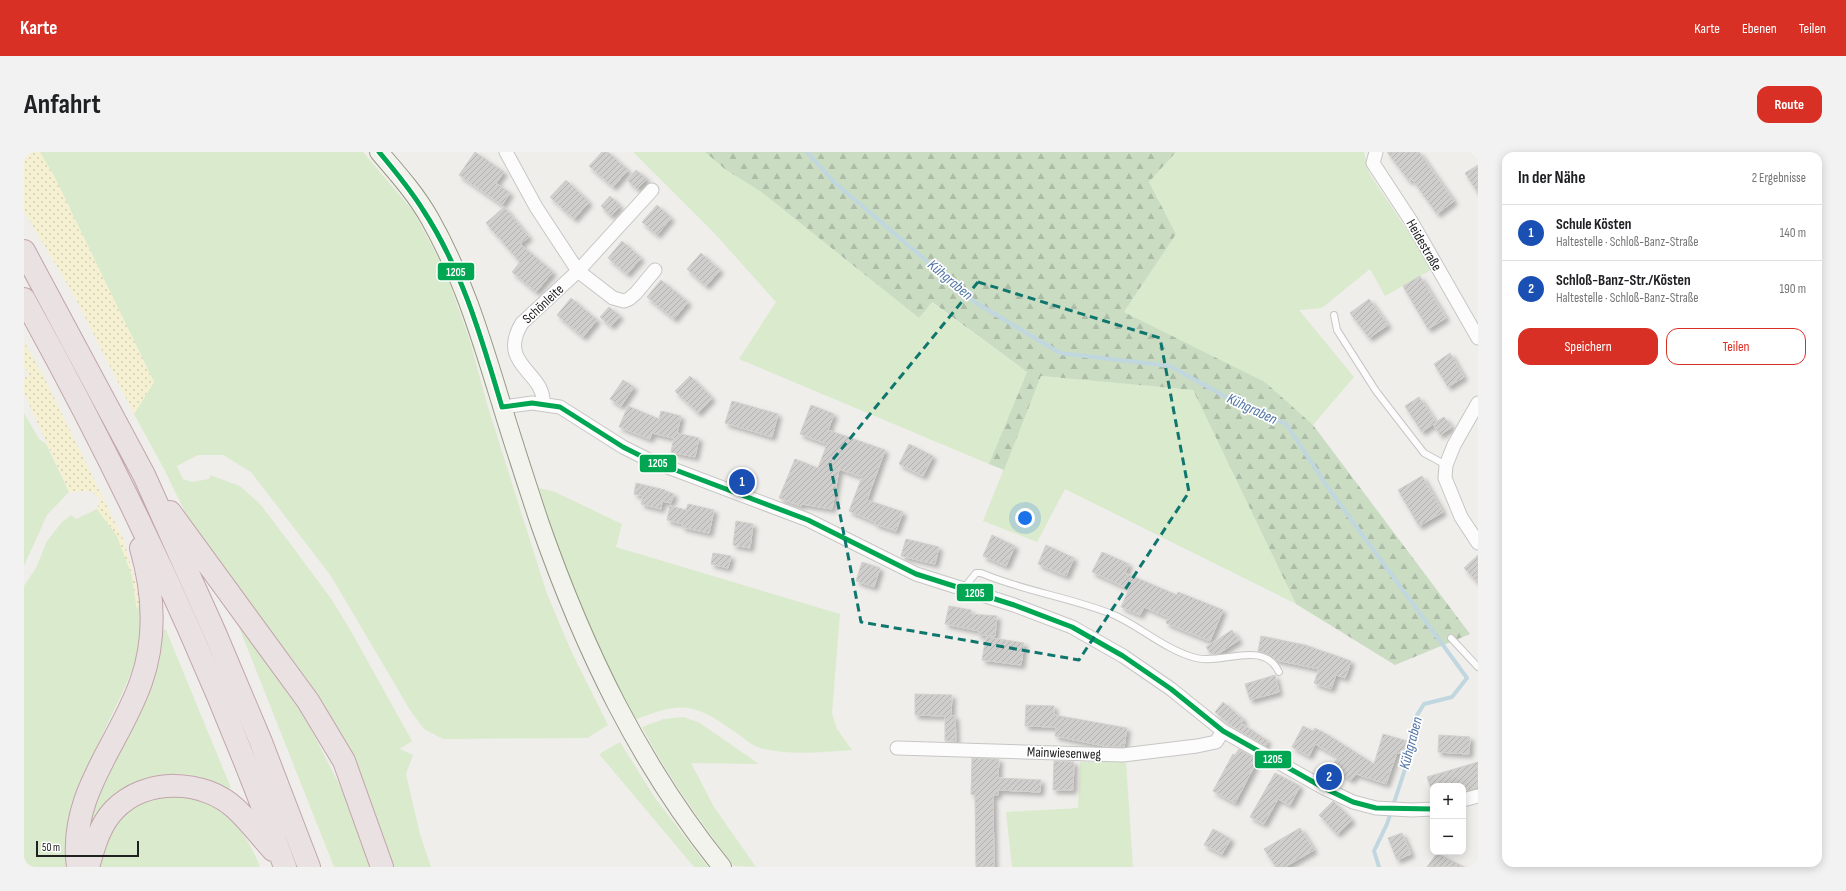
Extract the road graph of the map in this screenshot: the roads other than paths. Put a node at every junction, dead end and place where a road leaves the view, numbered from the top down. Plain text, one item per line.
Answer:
1 (378, 152) edge
2 (506, 152) edge
3 (1376, 152) edge
4 (652, 190) dead end
5 (24, 251) edge
6 (655, 270) dead end
7 (578, 271) junction
8 (24, 299) edge
9 (1334, 314) dead end
10 (1478, 338) edge
11 (1478, 403) edge
12 (537, 404) junction
13 (502, 407) junction
14 (1446, 465) junction
15 (144, 475) junction
16 (127, 492) junction
17 (1478, 543) edge
18 (962, 590) junction
19 (1451, 638) dead end
20 (1478, 667) edge
21 (1279, 672) dead end
22 (1223, 730) junction
23 (897, 748) dead end
24 (1478, 796) edge
25 (1466, 799) edge
26 (1430, 809) edge
27 (284, 864) edge
28 (78, 867) edge
29 (88, 867) edge
30 (309, 867) edge
31 (382, 867) edge
32 (722, 867) edge

1 - 13 street
2 - 7 street
3 - 10 street, Heidestraße
4 - 7 street, Schönleite
5 - 15 highway
6 - 7 street
7 - 12 street, Schönleite
8 - 16 highway
9 - 14 lane
11 - 14 street
12 - 13 street
12 - 18 street
13 - 32 street
14 - 17 street
15 - 30 highway
15 - 31 highway
16 - 27 highway
16 - 28 highway
18 - 21 lane
18 - 22 street
19 - 20 lane
22 - 23 street, Mainwiesenweg
22 - 26 street
24 - 25 street
27 - 29 highway

